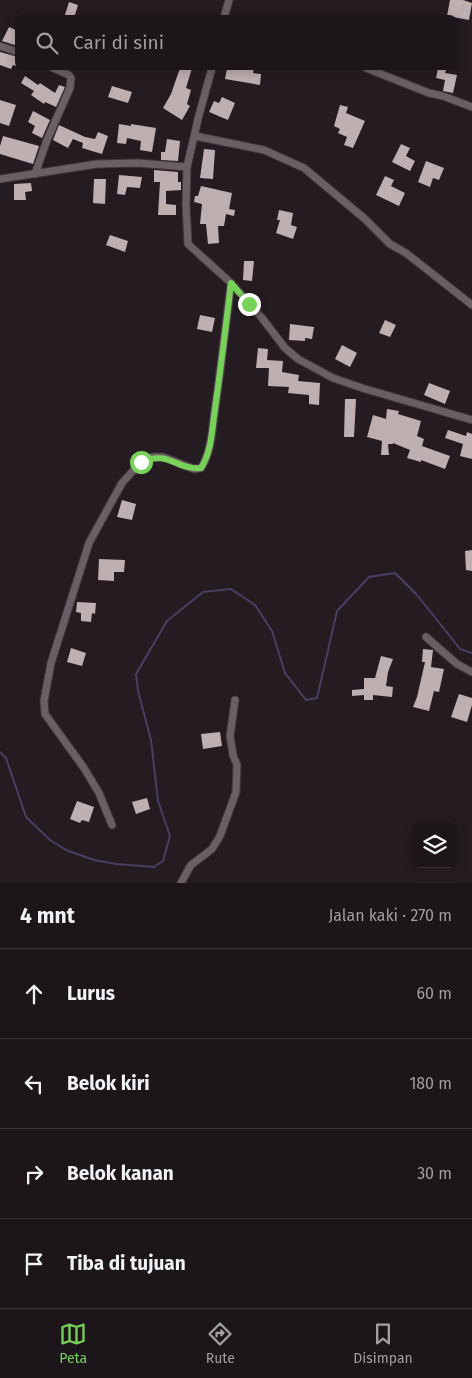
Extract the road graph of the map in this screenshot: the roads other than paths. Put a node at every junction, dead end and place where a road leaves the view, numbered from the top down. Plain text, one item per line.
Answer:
1 (229, 0) edge
2 (225, 15) edge
3 (0, 46) edge
4 (15, 51) edge
5 (58, 70) edge
6 (211, 70) edge
7 (371, 70) edge
8 (472, 107) edge
9 (195, 136) junction
10 (187, 167) junction
11 (35, 174) junction
12 (0, 179) edge
13 (231, 283) junction
14 (472, 306) edge
15 (472, 420) edge
16 (426, 637) dead end
17 (472, 672) edge
18 (235, 700) dead end
19 (112, 825) dead end
20 (181, 883) edge

1 - 2 street
3 - 4 street
5 - 11 street
6 - 9 street
7 - 8 street
9 - 10 street
9 - 14 street
10 - 11 street
10 - 13 street
11 - 12 street
13 - 15 street
13 - 19 street
16 - 17 street
18 - 20 street

